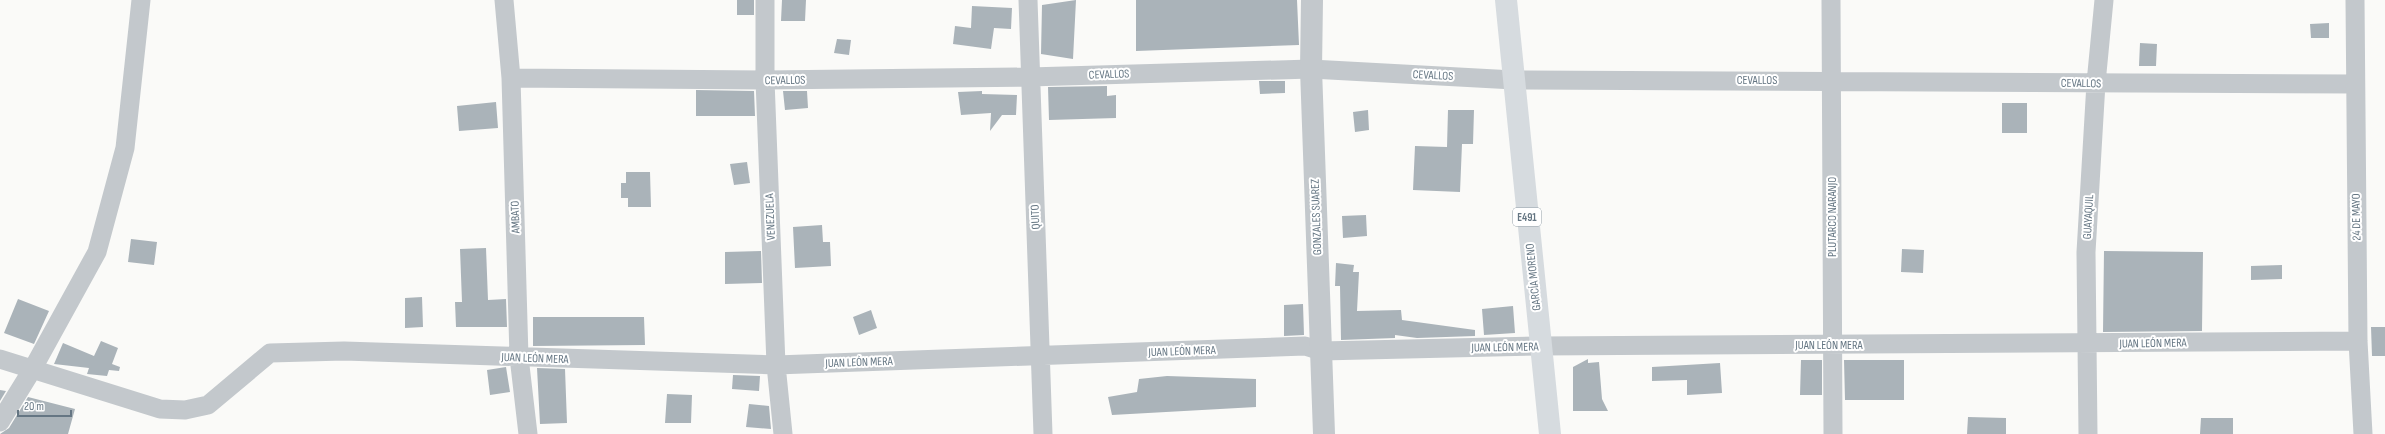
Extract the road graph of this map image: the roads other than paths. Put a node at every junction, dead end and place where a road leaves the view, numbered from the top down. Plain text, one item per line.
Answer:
1 (141, 0) edge
2 (504, 0) edge
3 (765, 0) edge
4 (1028, 0) edge
5 (1312, 0) edge
6 (1506, 0) edge
7 (1831, 0) edge
8 (2104, 0) edge
9 (2355, 0) edge
10 (1311, 69) junction
11 (1029, 77) junction
12 (511, 78) junction
13 (765, 80) junction
14 (1514, 80) junction
15 (1832, 80) junction
16 (2096, 83) junction
17 (2355, 84) junction
18 (2358, 341) junction
19 (2086, 344) junction
20 (1832, 345) junction
21 (1540, 346) junction
22 (1321, 351) junction
23 (519, 357) junction
24 (1042, 357) junction
25 (0, 359) edge
26 (776, 365) junction
27 (32, 370) junction
28 (0, 422) edge
29 (528, 434) edge
30 (783, 434) edge
31 (1043, 434) edge
32 (1324, 434) edge
33 (1550, 434) edge
34 (1833, 434) edge
35 (2088, 434) edge
36 (2363, 434) edge

1 - 27 street
2 - 12 street, AMBATO
3 - 13 street, VENEZUELA
4 - 11 street, QUITO
5 - 10 street, GONZALES SUAREZ
6 - 14 highway, GARCÍA MORENO / E491
7 - 15 street, PLUTARCO NARANJO
8 - 16 street, GUAYAQUIL
9 - 17 street, 24 DE MAYO
10 - 11 street, CEVALLOS
10 - 14 street, CEVALLOS
10 - 22 street, GONZALES SUAREZ
11 - 13 street, CEVALLOS
11 - 24 street, QUITO
12 - 13 street, CEVALLOS
12 - 23 street, AMBATO
13 - 26 street, VENEZUELA
14 - 15 street, CEVALLOS
14 - 21 highway, GARCÍA MORENO / E491
15 - 16 street, CEVALLOS
15 - 20 street, PLUTARCO NARANJO
16 - 17 street, CEVALLOS
16 - 19 street, GUAYAQUIL
17 - 18 street, 24 DE MAYO
18 - 19 street, JUAN LEÓN MERA
18 - 36 street, 24 DE MAYO
19 - 20 street, JUAN LEÓN MERA
19 - 35 street, GUAYAQUIL
20 - 21 street, JUAN LEÓN MERA
20 - 34 street, PLUTARCO NARANJO
21 - 22 street, JUAN LEÓN MERA
21 - 33 highway, GARCÍA MORENO / E491
22 - 24 street, JUAN LEÓN MERA
22 - 32 street, GONZALES SUAREZ
23 - 26 street, JUAN LEÓN MERA
23 - 27 street, JUAN LEÓN MERA
23 - 29 street, AMBATO
24 - 26 street, JUAN LEÓN MERA
24 - 31 street, QUITO
25 - 27 street, JUAN LEÓN MERA
26 - 30 street, VENEZUELA
27 - 28 street

